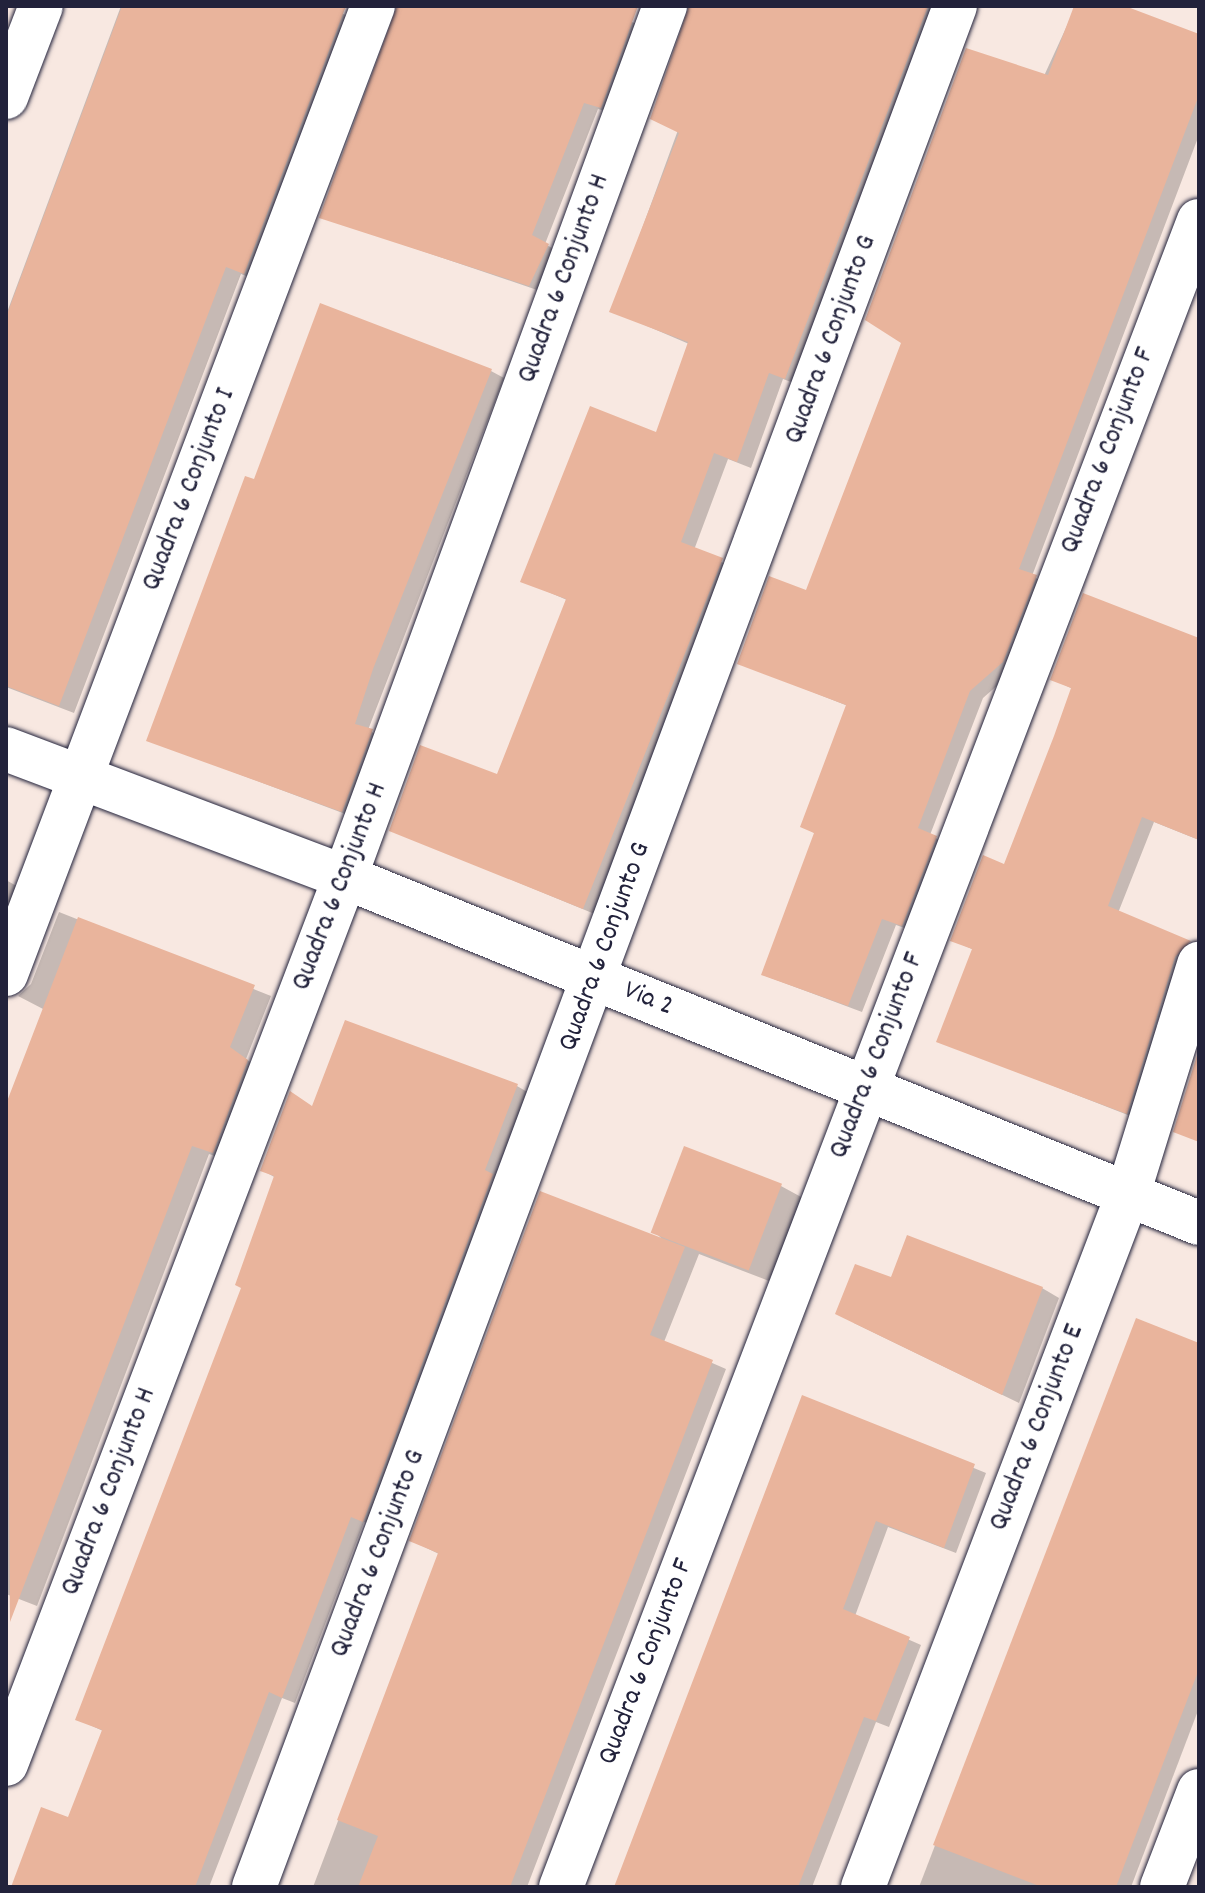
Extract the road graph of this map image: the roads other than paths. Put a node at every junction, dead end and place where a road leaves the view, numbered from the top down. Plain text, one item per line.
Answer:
1 (41, 6) edge
2 (373, 6) edge
3 (665, 6) edge
4 (955, 6) edge
5 (6, 97) edge
6 (1197, 224) edge
7 (6, 749) edge
8 (81, 777) junction
9 (345, 877) junction
10 (1199, 964) edge
11 (6, 974) edge
12 (595, 979) junction
13 (866, 1088) junction
14 (1128, 1194) junction
15 (1199, 1223) edge
16 (6, 1764) edge
17 (1199, 1791) edge
18 (254, 1887) edge
19 (561, 1887) edge
20 (863, 1887) edge
21 (1162, 1887) edge

1 - 5 street
2 - 8 street, Quadra 6 Conjunto I
3 - 9 street, Quadra 6 Conjunto H
4 - 12 street, Quadra 6 Conjunto G
6 - 13 street, Quadra 6 Conjunto F
7 - 8 street, Via 2
8 - 9 street, Via 2
8 - 11 street, Quadra 6 Conjunto I
9 - 12 street, Via 2
9 - 16 street, Quadra 6 Conjunto H
10 - 14 street, Quadra 6 Conjunto E
12 - 13 street, Via 2
12 - 18 street, Quadra 6 Conjunto G
13 - 14 street, Via 2
13 - 19 street, Quadra 6 Conjunto F
14 - 15 street, Via 2
14 - 20 street, Quadra 6 Conjunto E
17 - 21 street

